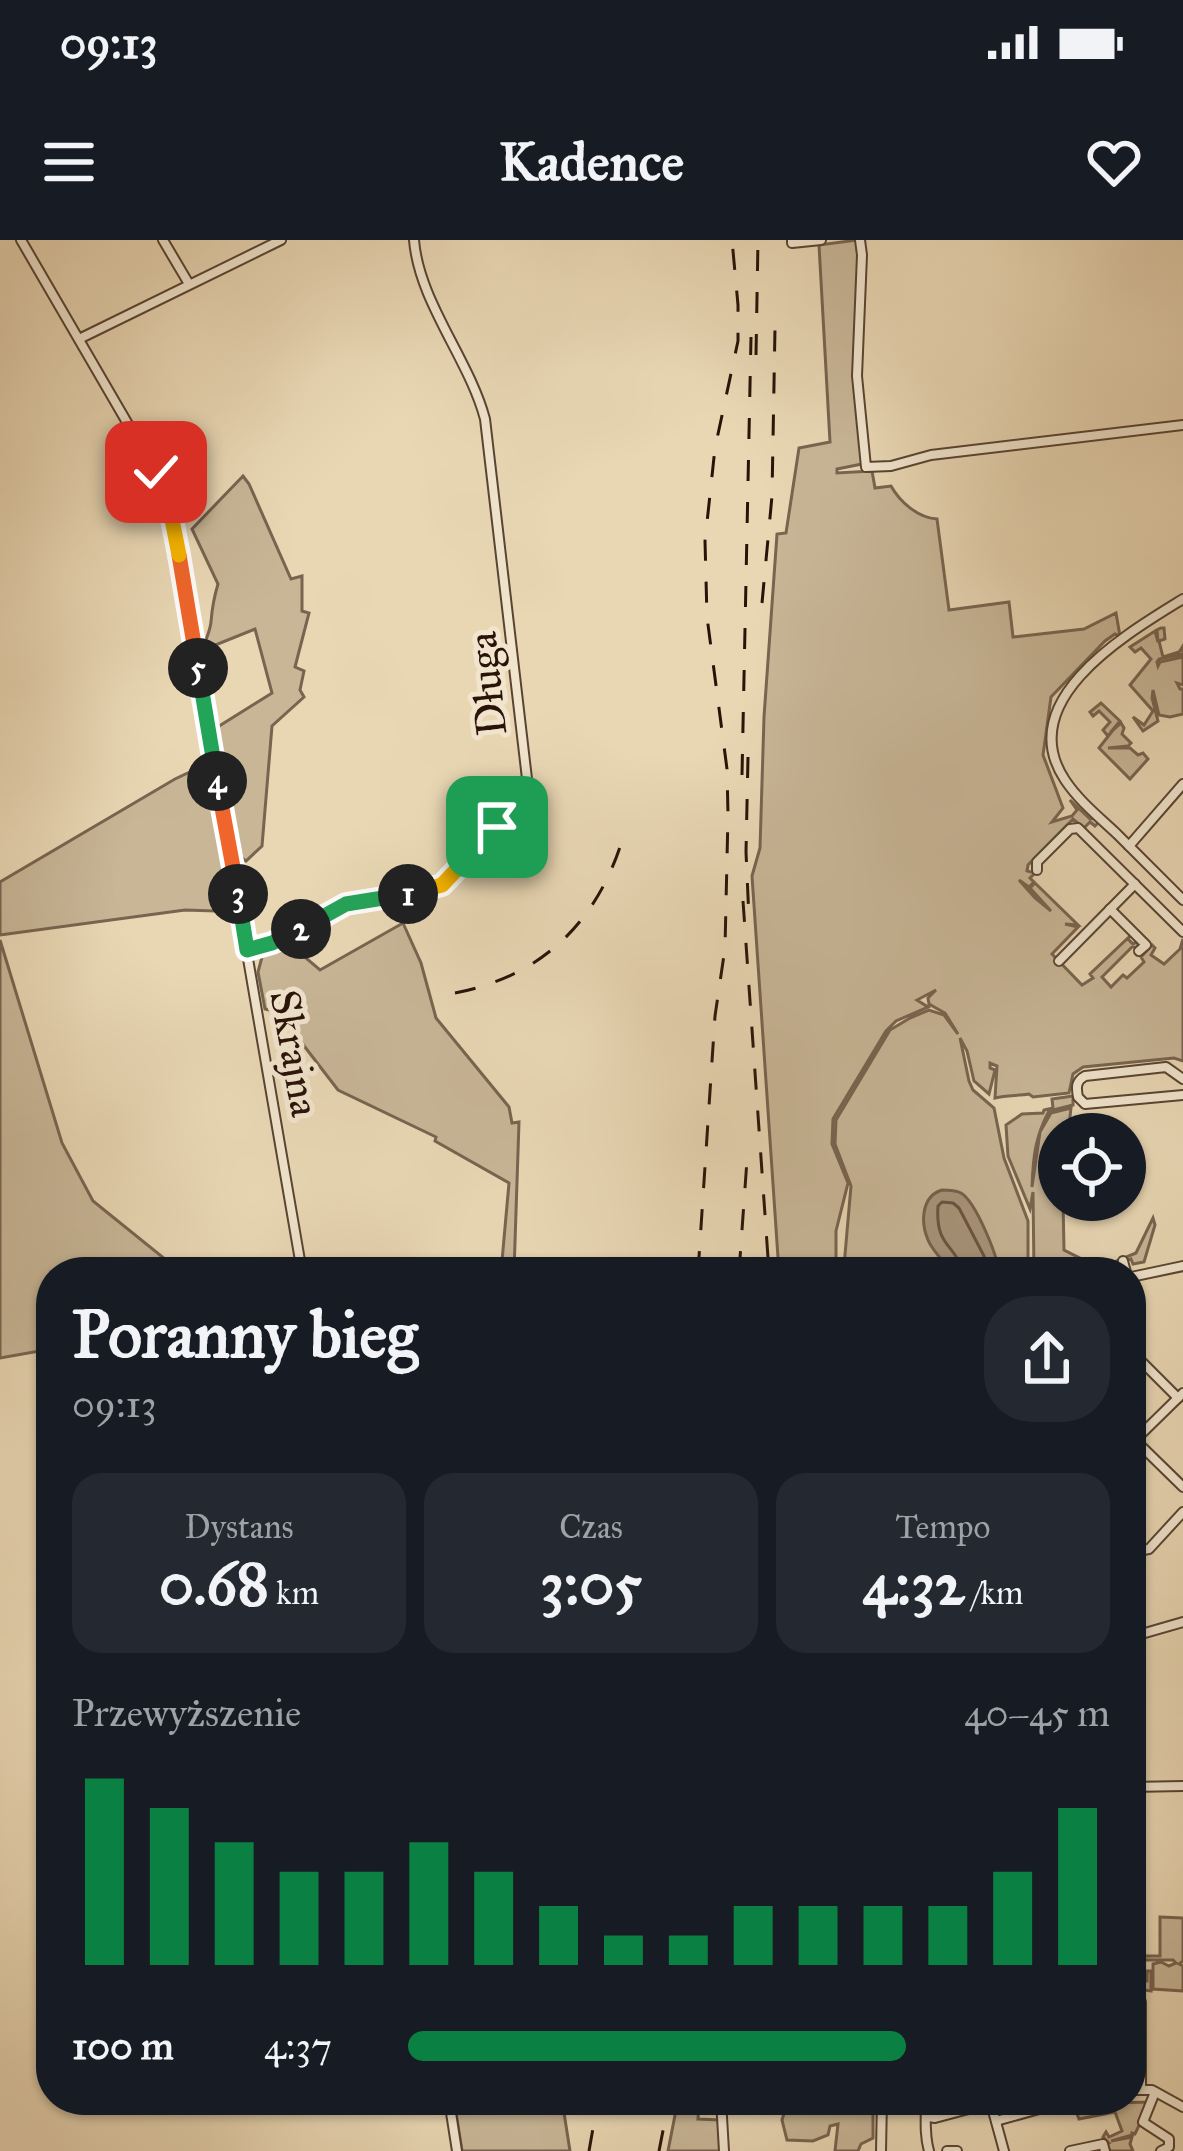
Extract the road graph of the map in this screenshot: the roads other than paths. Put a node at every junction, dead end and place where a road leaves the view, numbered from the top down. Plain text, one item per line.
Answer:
1 (21, 240) edge
2 (164, 240) edge
3 (280, 240) edge
4 (414, 240) edge
5 (821, 240) edge
6 (860, 240) edge
7 (792, 242) edge
8 (189, 284) junction
9 (79, 339) junction
10 (1183, 425) edge
11 (1183, 599) edge
12 (1183, 784) edge
13 (1129, 846) junction
14 (1037, 870) dead end
15 (1135, 884) junction
16 (1183, 900) edge
17 (1111, 909) junction
18 (1183, 932) edge
19 (247, 950) junction
20 (1139, 951) dead end
21 (1059, 962) dead end
22 (1183, 1078) edge
23 (1183, 1095) edge
24 (299, 1257) edge
25 (1183, 1266) edge
26 (1146, 1271) edge
27 (1146, 1365) edge
28 (1180, 1395) edge
29 (1146, 1429) edge
30 (1146, 1454) edge
31 (1183, 1487) edge
32 (1183, 1512) edge
33 (1146, 1550) edge
34 (1183, 1622) edge
35 (1146, 1633) edge
36 (1183, 1786) edge
37 (1146, 1787) edge
38 (1146, 2091) edge
39 (1155, 2092) junction
40 (1183, 2107) edge
41 (1146, 2114) edge
42 (451, 2115) edge
43 (722, 2115) edge
44 (882, 2115) edge
45 (945, 2115) edge
46 (994, 2115) edge
47 (1017, 2115) edge
48 (1146, 2115) edge
49 (929, 2117) joint
50 (996, 2121) junction
51 (457, 2151) edge
52 (724, 2151) edge
53 (881, 2151) edge
54 (928, 2151) edge
55 (947, 2151) edge
56 (957, 2151) edge
57 (1004, 2151) edge
58 (1074, 2151) edge
59 (1105, 2151) edge
60 (1161, 2151) edge

1 - 9 street, Skrajna
2 - 8 street
3 - 8 street
4 - 19 street, Długa
5 - 7 street
6 - 10 street
8 - 9 street
9 - 19 street, Skrajna
11 - 13 street
12 - 13 street
13 - 16 street
14 - 15 street
15 - 17 street
15 - 18 street
17 - 20 street
17 - 21 street
19 - 24 street, Skrajna
22 - 23 street
25 - 26 street
27 - 28 street
28 - 29 street
30 - 31 street
32 - 33 street
34 - 35 street
36 - 37 street
38 - 39 street
39 - 40 street
39 - 41 street
42 - 51 street
43 - 52 street
44 - 53 street
45 - 49 street
46 - 50 street
47 - 50 street
48 - 60 street
49 - 54 street
50 - 57 street
55 - 56 street
58 - 59 street

